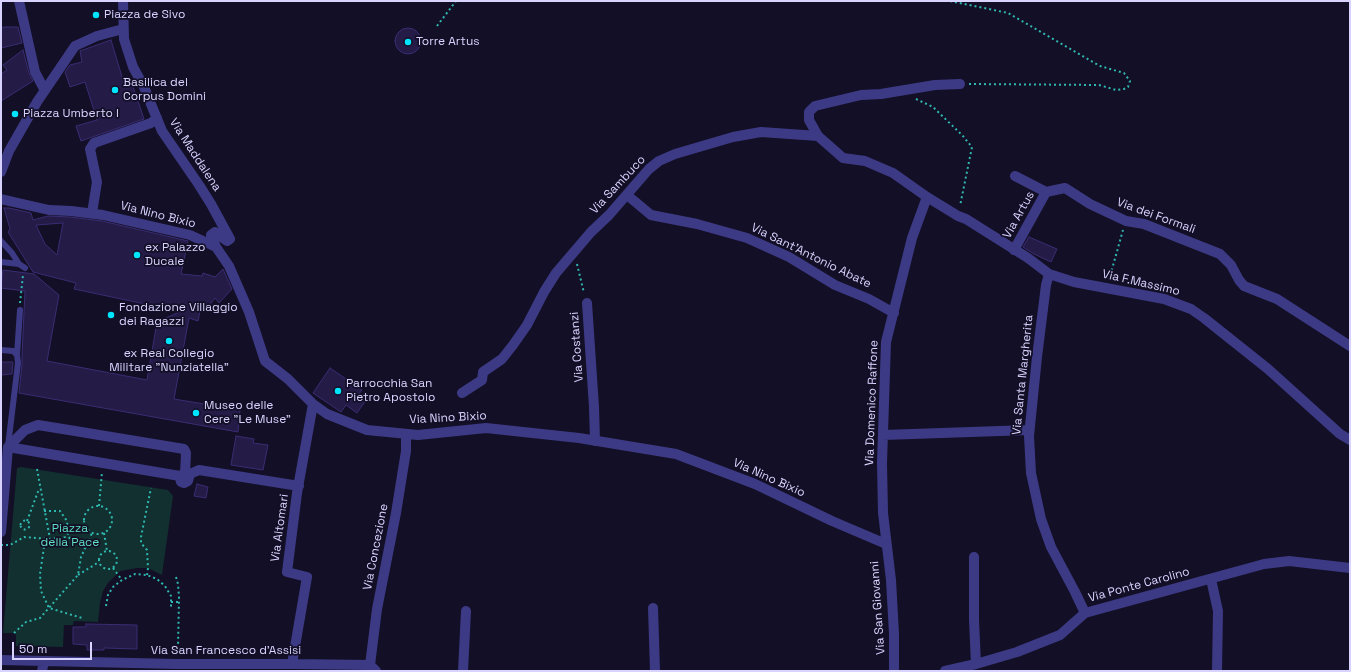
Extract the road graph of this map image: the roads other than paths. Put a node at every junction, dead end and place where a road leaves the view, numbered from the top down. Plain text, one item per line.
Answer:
1 (19, 1) edge
2 (123, 1) edge
3 (123, 29) junction
4 (960, 84) road end
5 (44, 89) junction
6 (156, 118) junction
7 (818, 136) junction
8 (1, 172) edge
9 (1015, 176) dead end
10 (1046, 192) junction
11 (627, 195) junction
12 (927, 197) junction
13 (1, 199) edge
14 (92, 213) junction
15 (1, 241) edge
16 (216, 247) junction
17 (1014, 250) junction
18 (1, 262) edge
19 (1049, 274) junction
20 (587, 303) road end
21 (20, 310) road end
22 (894, 313) junction
23 (1350, 346) edge
24 (1, 350) edge
25 (17, 355) junction
26 (462, 393) dead end
27 (313, 404) junction
28 (1029, 430) junction
29 (406, 434) junction
30 (883, 435) junction
31 (1350, 440) edge
32 (595, 441) junction
33 (8, 447) junction
34 (185, 476) junction
35 (299, 486) junction
36 (1, 532) edge
37 (886, 544) junction
38 (974, 557) dead end
39 (1350, 568) edge
40 (1211, 579) junction
41 (653, 608) dead end
42 (466, 611) dead end
43 (1085, 613) junction
44 (1, 660) edge
45 (292, 664) junction
46 (976, 664) junction
47 (43, 666) edge
48 (167, 668) edge
49 (373, 668) edge
50 (463, 671) edge
51 (655, 671) edge
52 (894, 671) edge
53 (945, 671) edge
54 (1217, 671) edge

1 - 5 street
2 - 3 street, Via Maddalena
3 - 5 street
3 - 6 street, Via Maddalena
4 - 7 street
5 - 8 street
6 - 14 street
6 - 16 street, Via Maddalena
7 - 11 street, Via Sambuco
7 - 12 street
9 - 10 street
10 - 17 street, Via Artus
10 - 23 street, Via dei Formali
11 - 22 street, Via Sant'Antonio Abate
11 - 26 street, Via Sambuco
12 - 17 street, Via F.Massimo
12 - 22 street, Via Domenico Raffone
13 - 14 street, Via Nino Bixio
14 - 16 street, Via Nino Bixio
15 - 18 lane
16 - 27 street, Via Nino Bixio
17 - 19 street, Via F.Massimo
19 - 28 street, Via Santa Margherita
19 - 31 street, Via F.Massimo
20 - 32 street, Via Costanzi
21 - 25 lane
22 - 30 street, Via Domenico Raffone
24 - 25 lane
25 - 33 lane
27 - 29 street, Via Nino Bixio
27 - 35 street, Via Altomari
28 - 30 street
28 - 43 street, Via Santa Margherita
29 - 32 street, Via Nino Bixio
29 - 49 street, Via Concezione
30 - 37 street, Via Domenico Raffone
32 - 37 street, Via Nino Bixio
33 - 34 street
33 - 34 street
33 - 36 street
34 - 35 street
35 - 45 street, Via Altomari
37 - 52 street, Via San Giovanni
38 - 46 street
39 - 40 street, Via Ponte Carolino
40 - 43 street, Via Ponte Carolino
40 - 54 street
41 - 51 street
42 - 50 street
43 - 46 street, Via Ponte Carolino
44 - 47 street, Via San Francesco d'Assisi
45 - 48 street, Via San Francesco d'Assisi
45 - 49 street, Via San Francesco d'Assisi
46 - 53 street, Via Ponte Carolino
47 - 48 street, Via San Francesco d'Assisi

